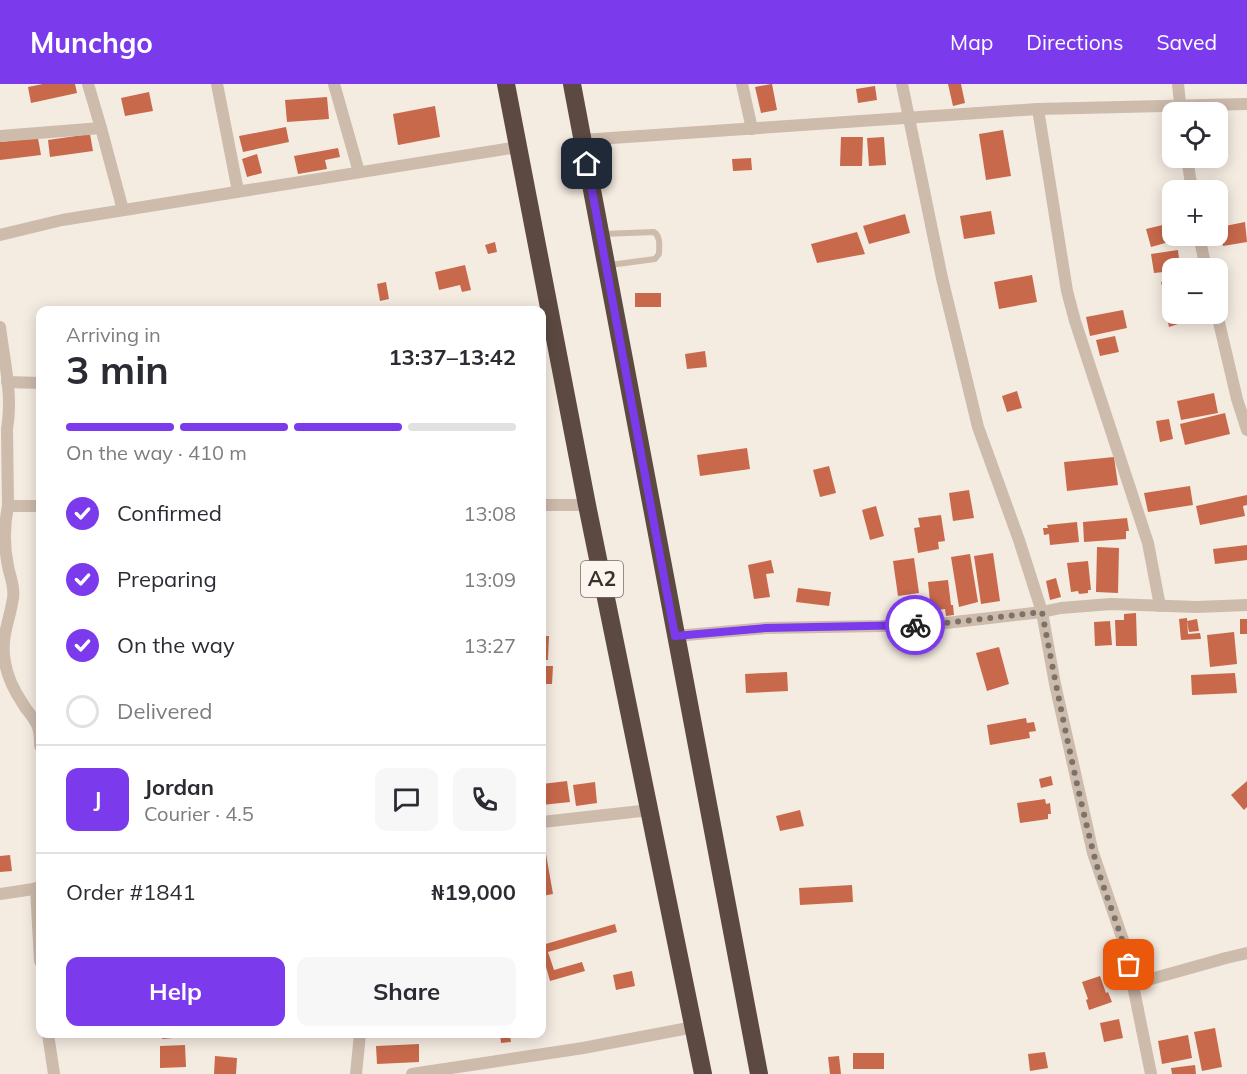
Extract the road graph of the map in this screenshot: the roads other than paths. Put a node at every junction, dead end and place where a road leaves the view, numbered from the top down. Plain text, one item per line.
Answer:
1 (88, 84) edge
2 (217, 84) edge
3 (334, 84) edge
4 (506, 84) edge
5 (572, 84) edge
6 (742, 84) edge
7 (902, 84) edge
8 (1179, 84) edge
9 (1180, 102) edge
10 (1247, 104) edge
11 (1228, 105) edge
12 (1038, 109) junction
13 (1162, 109) edge
14 (909, 118) junction
15 (101, 128) junction
16 (752, 129) junction
17 (0, 136) edge
18 (582, 140) junction
19 (518, 147) junction
20 (359, 172) junction
21 (238, 191) junction
22 (123, 210) junction
23 (600, 234) junction
24 (0, 236) edge
25 (606, 266) junction
26 (1219, 324) edge
27 (0, 327) edge
28 (7, 382) junction
29 (36, 383) edge
30 (1242, 397) edge
31 (1247, 430) edge
32 (546, 505) edge
33 (587, 505) junction
34 (8, 506) junction
35 (36, 506) edge
36 (1247, 605) edge
37 (1161, 606) junction
38 (1042, 612) junction
39 (675, 636) junction
40 (36, 723) edge
41 (650, 810) junction
42 (546, 822) edge
43 (36, 888) edge
44 (0, 894) edge
45 (1247, 953) edge
46 (1133, 984) junction
47 (694, 1028) junction
48 (49, 1038) edge
49 (360, 1038) edge
50 (54, 1074) edge
51 (356, 1074) edge
52 (412, 1074) edge
53 (703, 1074) edge
54 (759, 1074) edge
55 (1151, 1074) edge

1 - 15 street
2 - 21 street
3 - 20 street
4 - 19 highway, A2
5 - 18 highway
6 - 16 street
7 - 14 street
8 - 9 street
10 - 11 street
12 - 13 street
12 - 14 street
12 - 37 street
14 - 16 street
14 - 38 street
15 - 17 street
15 - 22 street
16 - 18 street
18 - 23 highway
19 - 20 street
19 - 33 highway, A2
20 - 21 street
21 - 22 street
22 - 24 street
23 - 25 highway
23 - 25 lane
25 - 39 highway
26 - 30 street
27 - 28 street
28 - 29 street
28 - 34 street
30 - 31 street
32 - 33 street
33 - 41 highway, A2
34 - 35 street
34 - 40 street
36 - 37 street
37 - 38 street
38 - 39 street
38 - 46 street
39 - 54 highway
41 - 42 street
41 - 47 highway, A2
43 - 44 street
45 - 46 street
46 - 55 street
47 - 52 street
47 - 53 highway, A2
48 - 50 street
49 - 51 street

